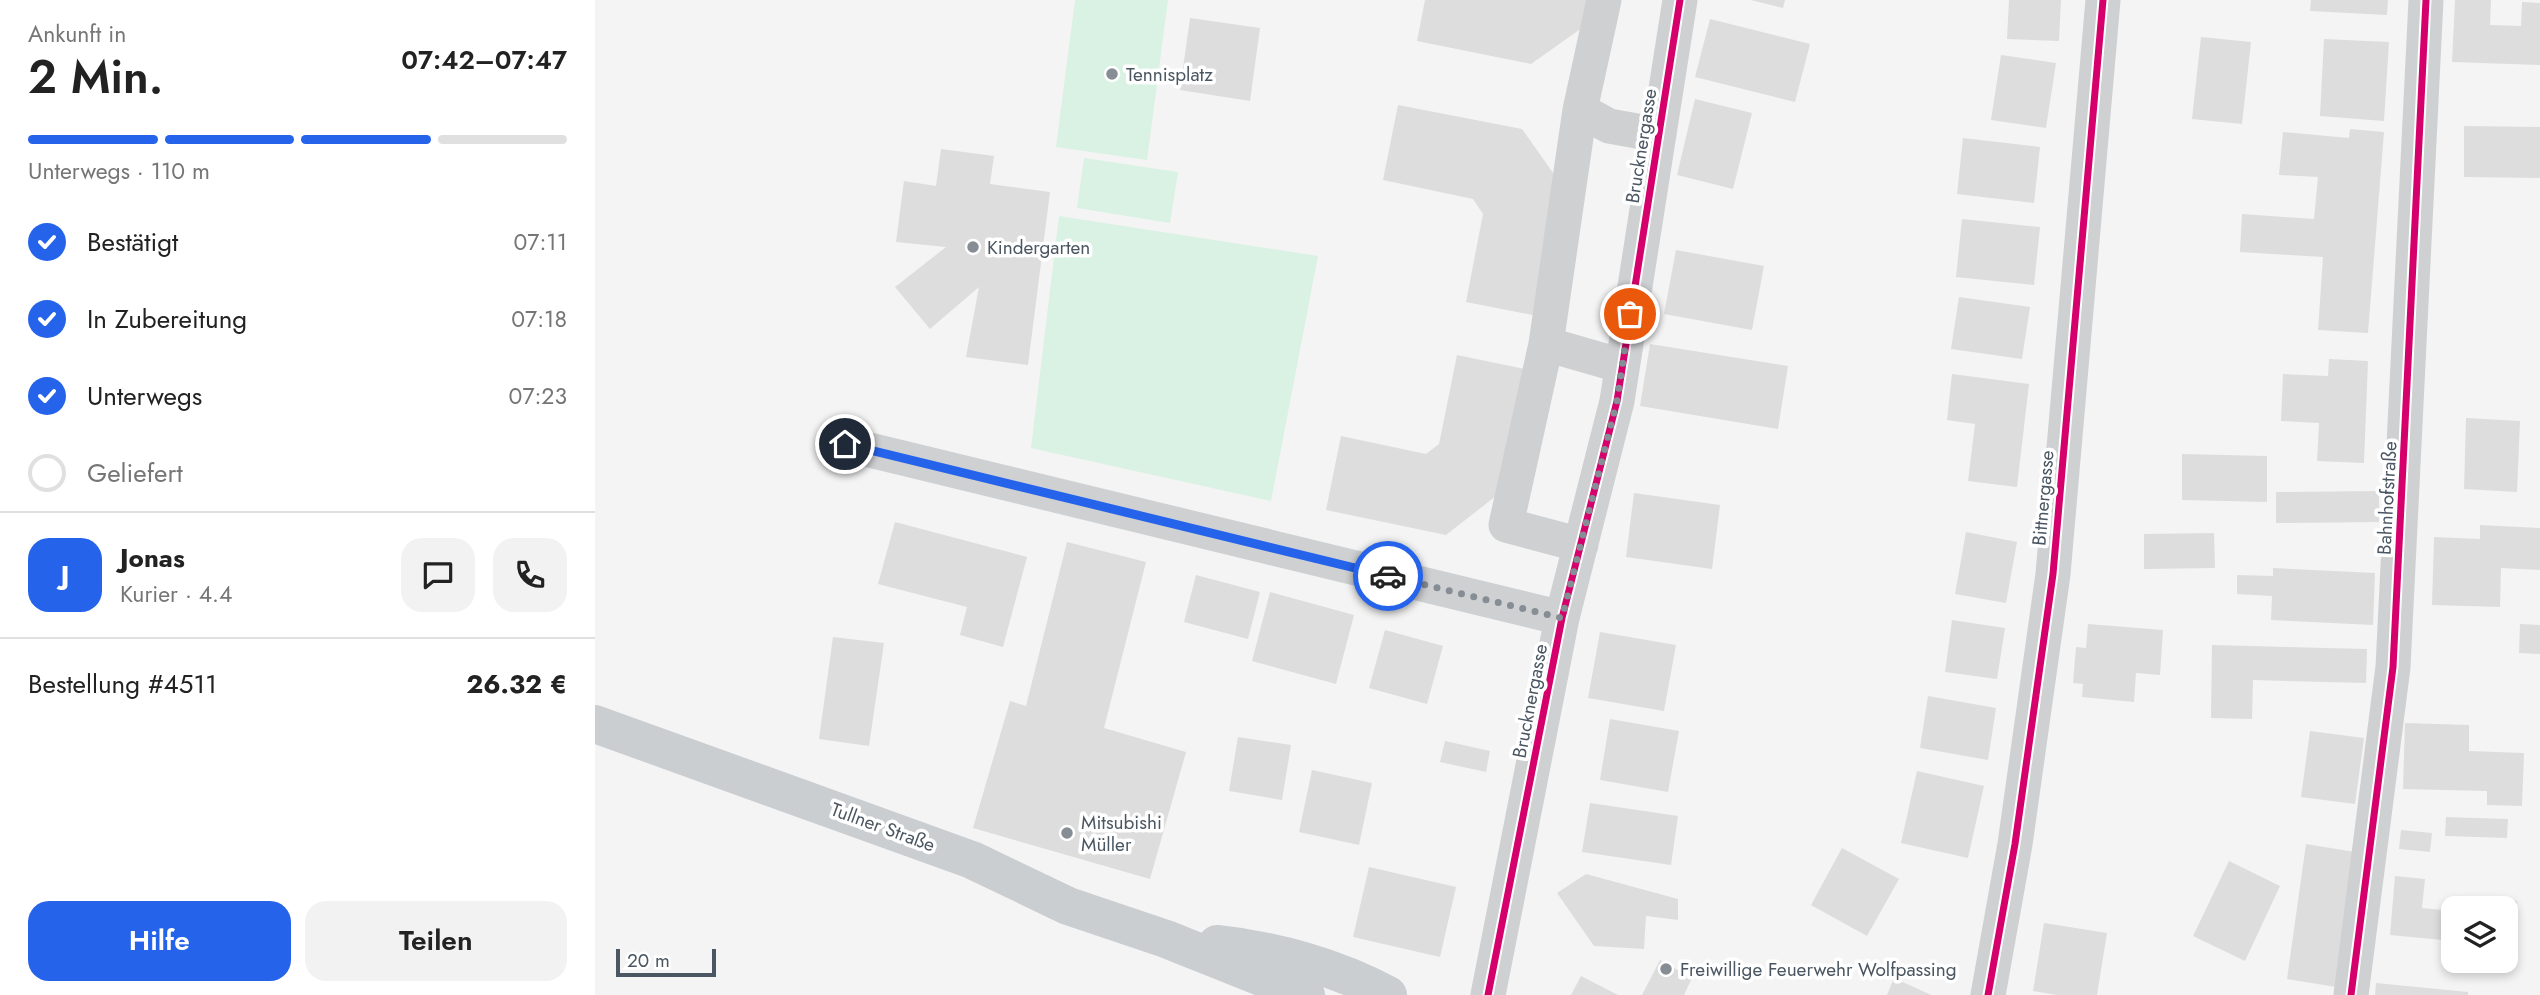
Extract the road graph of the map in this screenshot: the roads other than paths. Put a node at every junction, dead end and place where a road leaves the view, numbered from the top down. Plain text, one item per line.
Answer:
1 (1604, 0) edge
2 (1680, 0) edge
3 (2103, 0) edge
4 (2426, 0) edge
5 (1580, 110) junction
6 (1659, 135) junction
7 (1546, 344) junction
8 (1622, 366) junction
9 (845, 444) dead end
10 (1581, 545) junction
11 (1562, 618) junction
12 (595, 724) edge
13 (1166, 939) junction
14 (1306, 995) edge
15 (1388, 995) edge
16 (1488, 995) edge
17 (1988, 995) edge
18 (2351, 995) edge

1 - 5 street
2 - 6 street, Brucknergasse
3 - 17 street, Bittnergasse
4 - 18 street, Bahnhofstraße
5 - 6 street
5 - 7 street
6 - 8 street, Brucknergasse
7 - 8 street
7 - 10 street
8 - 10 street, Brucknergasse
9 - 11 street
10 - 11 street, Brucknergasse
11 - 16 street, Brucknergasse
12 - 13 main road, Tullner Straße
13 - 14 main road, Tullner Straße
13 - 15 main road, Tullner Straße

